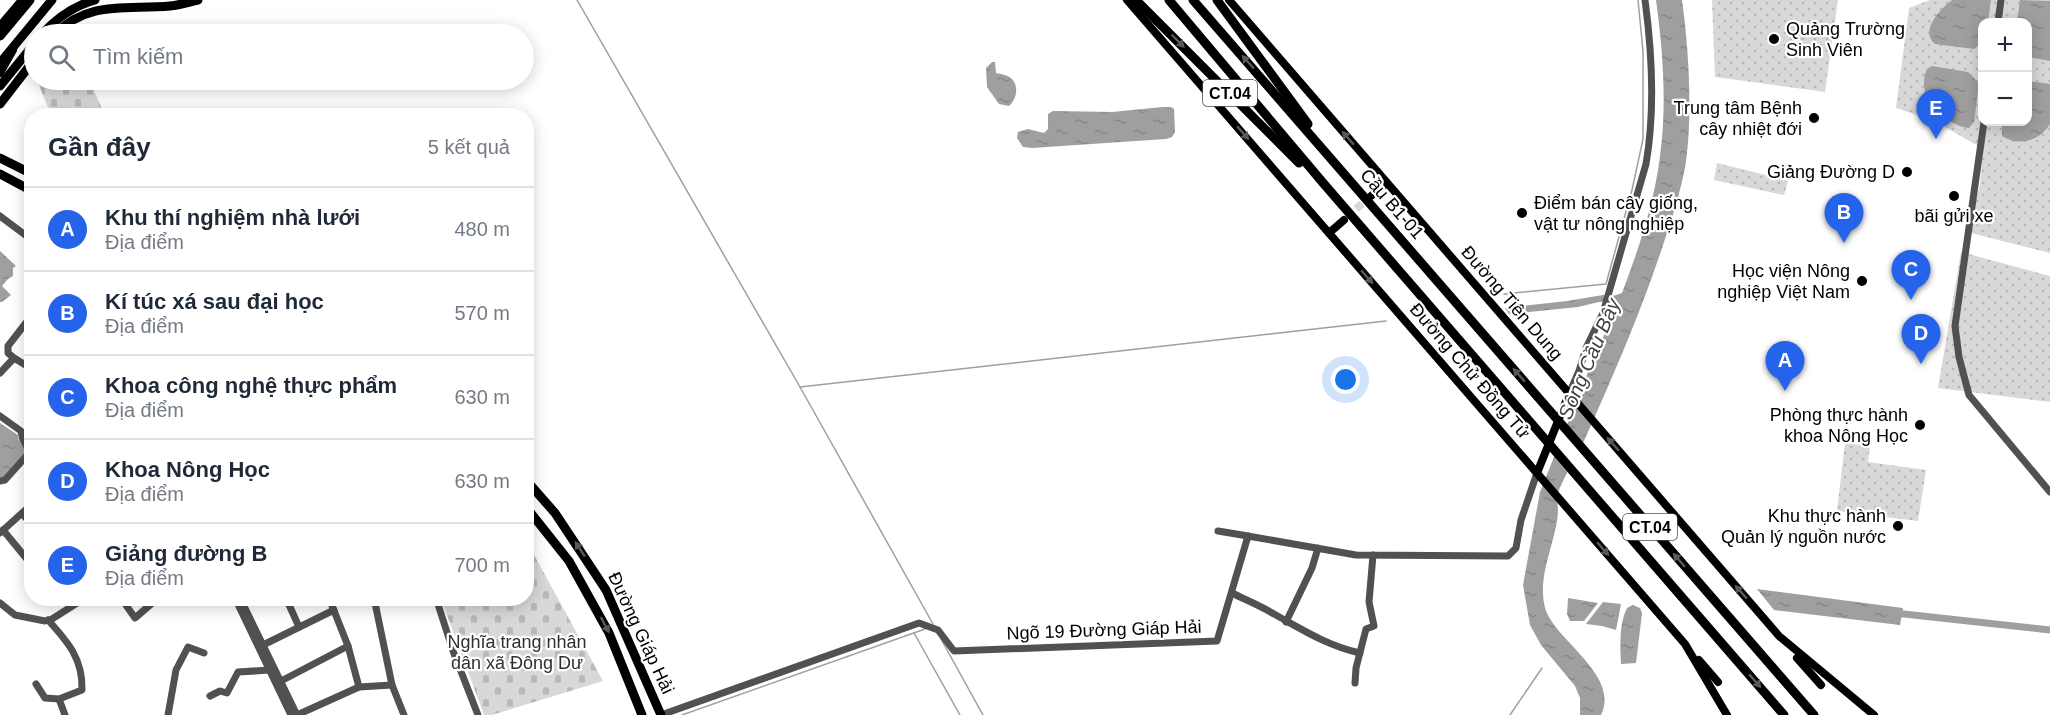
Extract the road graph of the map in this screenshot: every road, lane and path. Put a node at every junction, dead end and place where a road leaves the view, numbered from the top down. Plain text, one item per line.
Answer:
1 (22, 0) edge
2 (30, 0) edge
3 (95, 0) edge
4 (198, 0) edge
5 (1127, 0) edge
6 (1136, 0) edge
7 (1168, 0) edge
8 (1193, 0) edge
9 (1217, 0) edge
10 (1645, 0) edge
11 (2001, 0) edge
12 (52, 1) edge
13 (1232, 3) edge
14 (1999, 18) edge
15 (32, 24) edge
16 (53, 24) edge
17 (67, 24) edge
18 (0, 26) edge
19 (24, 33) edge
20 (0, 36) edge
21 (24, 56) edge
22 (1, 68) edge
23 (24, 73) edge
24 (0, 86) edge
25 (0, 104) edge
26 (1983, 126) edge
27 (0, 158) edge
28 (24, 170) edge
29 (1341, 170) junction
30 (0, 174) edge
31 (1387, 183) junction
32 (1324, 184) junction
33 (24, 186) edge
34 (1371, 196) tunnel mouth
35 (0, 216) edge
36 (1344, 220) tunnel mouth
37 (1329, 233) junction
38 (24, 234) edge
39 (24, 325) edge
40 (14, 358) junction
41 (24, 364) edge
42 (0, 373) edge
43 (1570, 395) junction
44 (0, 416) edge
45 (24, 442) edge
46 (24, 459) edge
47 (1540, 476) junction
48 (0, 481) edge
49 (534, 489) edge
50 (2050, 492) edge
51 (22, 514) edge
52 (534, 517) edge
53 (1218, 531) dead end
54 (1, 532) edge
55 (1248, 536) junction
56 (1318, 548) junction
57 (1373, 555) junction
58 (24, 557) edge
59 (1232, 593) junction
60 (0, 603) edge
61 (72, 606) edge
62 (127, 606) edge
63 (149, 606) edge
64 (244, 606) edge
65 (244, 606) edge
66 (290, 606) edge
67 (332, 606) edge
68 (376, 606) edge
69 (439, 606) edge
70 (334, 610) junction
71 (48, 620) junction
72 (1286, 622) junction
73 (299, 627) junction
74 (1779, 636) junction
75 (1685, 644) junction
76 (263, 645) junction
77 (348, 646) junction
78 (204, 653) dead end
79 (1360, 653) junction
80 (270, 670) junction
81 (281, 681) junction
82 (1718, 682) dead end
83 (1355, 683) dead end
84 (36, 684) dead end
85 (1821, 684) dead end
86 (392, 685) junction
87 (359, 687) junction
88 (210, 696) dead end
89 (59, 699) junction
90 (65, 715) edge
91 (168, 715) edge
92 (293, 715) edge
93 (404, 715) edge
94 (478, 715) edge
95 (642, 715) edge
96 (661, 715) edge
97 (1726, 715) edge
98 (1784, 715) edge
99 (1814, 715) edge
100 (1874, 715) edge

1 - 18 main road
2 - 20 highway
3 - 16 highway
4 - 17 highway
5 -> 37 main road, Đường Chử Đồng Tử
6 -> 32 highway, CT.04
7 - 32 highway, CT.04
29 -> 8 highway, CT.04
9 - 29 highway
10 - 43 street
11 - 14 street
12 - 15 highway
31 -> 13 main road, Đường Tiên Dung
19 - 22 highway
21 - 24 highway
23 - 25 highway
26 - 50 street
27 - 28 highway
99 -> 29 highway, Cầu B1-01 / CT.04
30 - 33 highway
31 - 34 main road
31 - 43 main road, Đường Tiên Dung
32 -> 98 highway, CT.04
35 - 38 street
36 - 37 main road
37 -> 47 main road, Đường Chử Đồng Tử
39 - 40 street
40 - 41 street
40 - 42 street
43 - 47 main road
74 -> 43 main road, Đường Tiên Dung
44 - 45 street
46 - 48 street
47 - 57 street
47 -> 75 main road, Đường Chử Đồng Tử
96 -> 49 highway, Đường Giáp Hải
51 - 54 street
52 -> 95 highway, Đường Giáp Hải
53 - 55 street
54 - 58 street
55 - 56 street
55 - 59 street, Ngõ 19 Đường Giáp Hải
56 - 57 street
56 - 72 street
57 - 79 street
59 - 72 street
59 - 96 street, Ngõ 19 Đường Giáp Hải
60 - 71 street
61 - 71 street
62 - 63 street
64 - 76 street
65 - 80 street
66 - 73 street
67 - 70 street
68 - 86 street
69 - 94 street
70 - 73 street
70 - 77 street
71 - 89 street
72 - 79 street
73 - 76 street
74 - 85 main road
74 - 100 main road, Đường Tiên Dung
75 - 82 main road
75 - 97 main road, Đường Chử Đồng Tử
76 - 81 street
77 - 81 street
77 - 87 street
78 - 91 street
79 - 83 street
80 - 88 street
80 - 92 street
81 - 92 street
84 - 89 street
86 - 87 street
86 - 93 street
87 - 92 street
89 - 90 street

